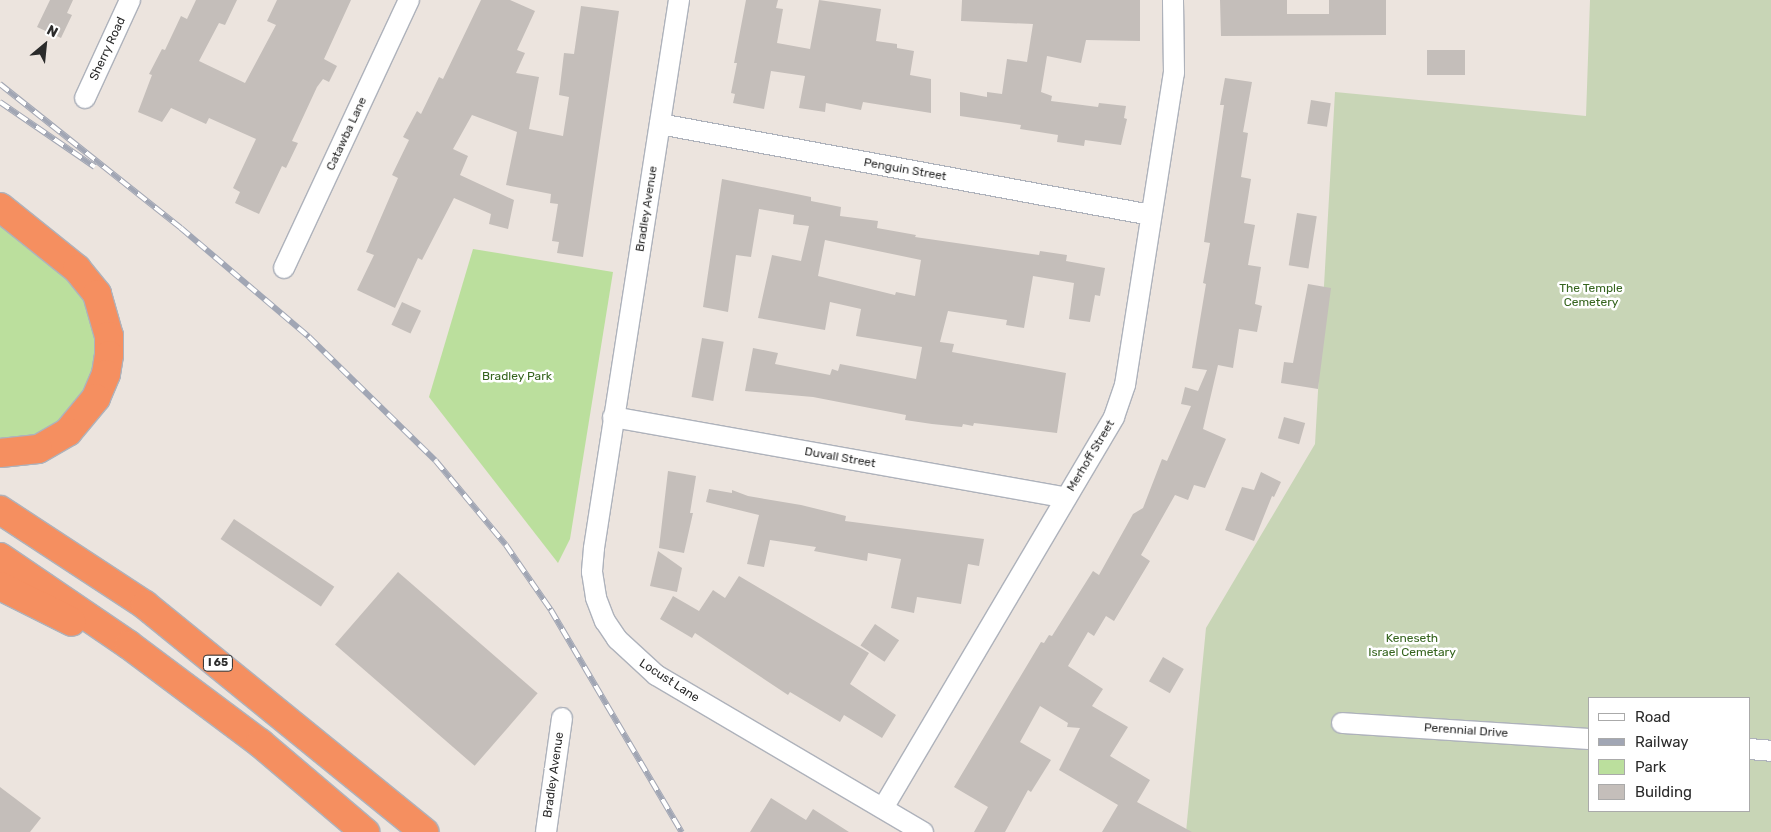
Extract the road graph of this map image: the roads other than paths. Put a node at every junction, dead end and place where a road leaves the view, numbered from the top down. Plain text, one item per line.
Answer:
1 (130, 0) edge
2 (409, 0) edge
3 (679, 0) edge
4 (1173, 0) edge
5 (85, 98) dead end
6 (660, 124) junction
7 (0, 207) edge
8 (1151, 215) junction
9 (284, 268) dead end
10 (613, 417) junction
11 (0, 453) edge
12 (1066, 498) junction
13 (0, 510) edge
14 (0, 557) edge
15 (0, 586) edge
16 (129, 645) junction
17 (562, 718) dead end
18 (1342, 723) dead end
19 (1588, 739) edge
20 (1751, 749) edge
21 (1771, 751) edge
22 (883, 808) junction
23 (365, 832) edge
24 (424, 832) edge
25 (546, 832) edge
26 (923, 832) edge

1 - 5 street, Sherry Road
2 - 9 street, Catawba Lane
3 - 6 street, Bradley Avenue
4 - 8 street, Merhoff Street
6 - 8 street, Penguin Street
6 - 10 street, Bradley Avenue
7 - 11 highway
8 - 12 street, Merhoff Street
10 - 12 street, Duvall Street
10 - 22 street, Locust Lane
12 - 22 street, Merhoff Street
13 - 24 highway, I 65
14 - 16 highway
15 - 16 highway
16 - 23 highway
17 - 25 street, Bradley Avenue
18 - 19 street, Perennial Drive
20 - 21 street
22 - 26 street, Locust Lane

